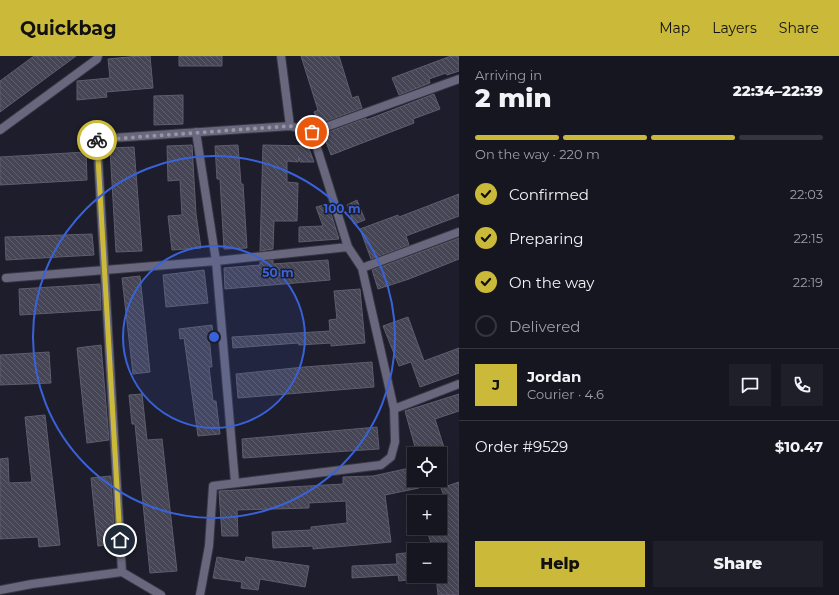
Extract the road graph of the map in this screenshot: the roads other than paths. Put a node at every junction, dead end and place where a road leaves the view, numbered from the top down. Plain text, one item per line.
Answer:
1 (98, 56) edge
2 (281, 56) edge
3 (459, 79) edge
4 (290, 126) junction
5 (0, 130) edge
6 (196, 132) junction
7 (312, 132) junction
8 (459, 232) edge
9 (348, 247) junction
10 (216, 261) junction
11 (362, 268) junction
12 (104, 270) junction
13 (6, 278) dead end
14 (459, 384) edge
15 (394, 409) junction
16 (235, 482) junction
17 (122, 572) junction
18 (0, 590) edge
19 (161, 595) edge
20 (200, 595) edge

1 - 5 street
2 - 4 street
3 - 7 street
4 - 6 street
4 - 7 street
6 - 10 street
6 - 12 street
7 - 9 street
8 - 11 street
9 - 10 street
9 - 11 street
10 - 12 street
10 - 16 street
11 - 15 street
12 - 13 street
12 - 17 street
14 - 15 street
15 - 16 street
16 - 20 street
17 - 18 street
17 - 19 street

